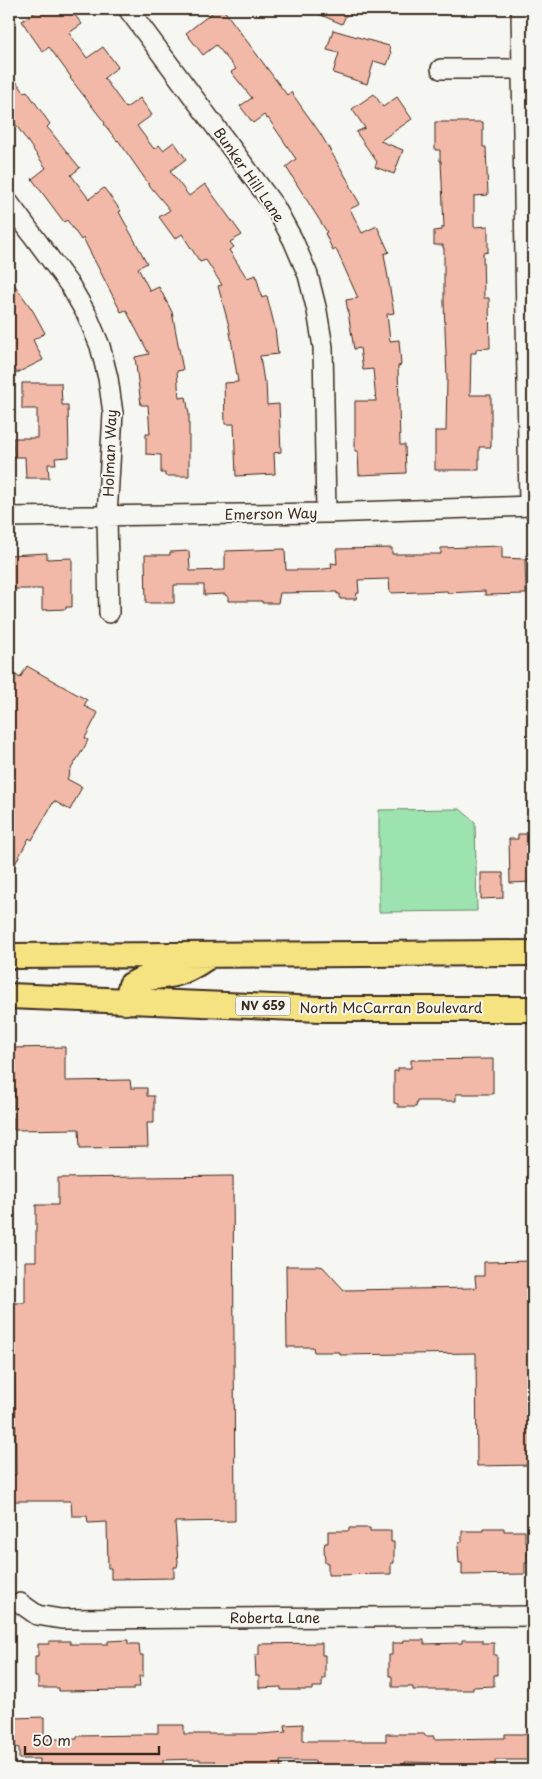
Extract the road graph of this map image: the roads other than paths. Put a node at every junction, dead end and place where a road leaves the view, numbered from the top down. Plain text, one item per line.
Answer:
1 (128, 9) edge
2 (521, 9) edge
3 (441, 69) dead end
4 (522, 69) junction
5 (9, 203) edge
6 (531, 506) edge
7 (326, 513) junction
8 (107, 516) junction
9 (9, 517) edge
10 (109, 613) dead end
11 (533, 953) edge
12 (212, 955) junction
13 (9, 956) edge
14 (9, 996) edge
15 (126, 1002) junction
16 (533, 1009) edge
17 (20, 1603) dead end
18 (533, 1616) edge

1 - 7 street, Bunker Hill Lane
2 - 4 street
3 - 4 street
4 - 6 street
5 - 8 street, Holman Way
6 - 7 street, Emerson Way
7 - 8 street, Emerson Way
8 - 9 street, Emerson Way
8 - 10 street, Holman Way
11 - 12 main road
12 - 13 main road
12 - 15 main road
14 - 15 main road, North McCarran Boulevard / NV 659
15 - 16 main road, North McCarran Boulevard / NV 659
17 - 18 street, Roberta Lane

